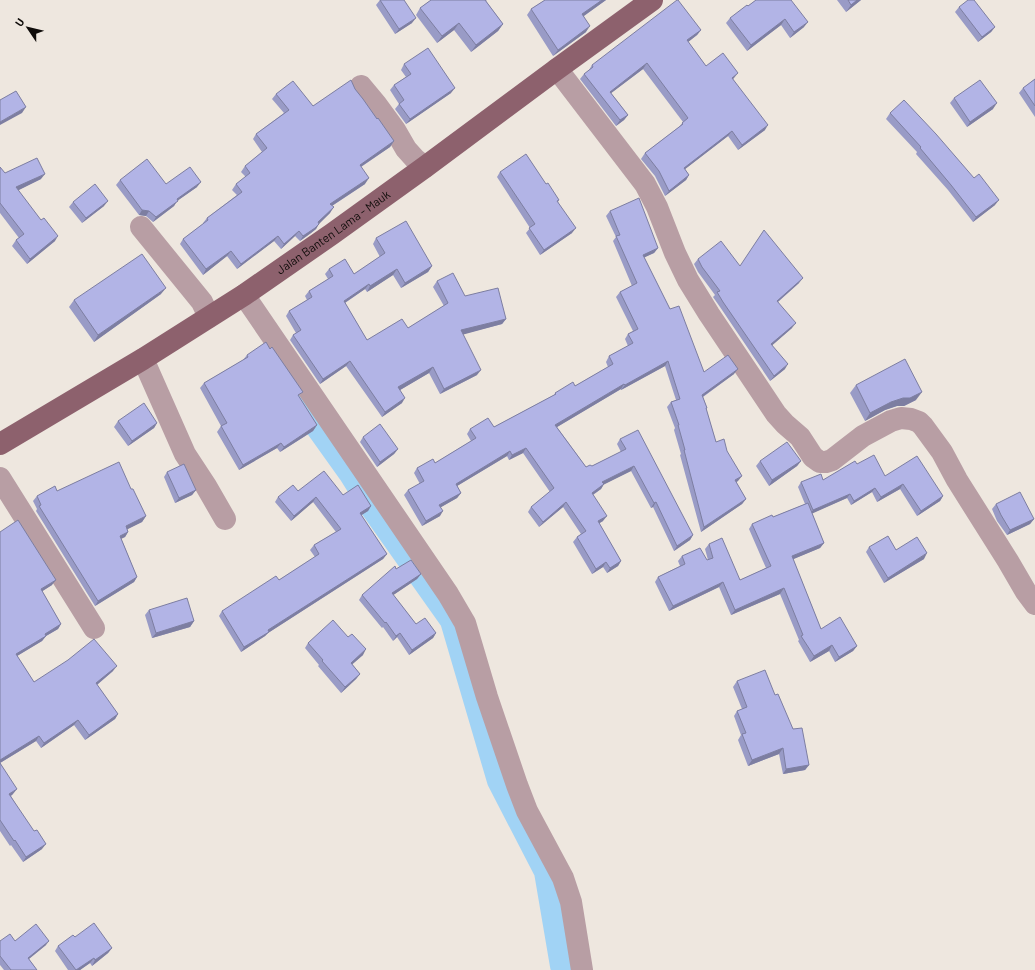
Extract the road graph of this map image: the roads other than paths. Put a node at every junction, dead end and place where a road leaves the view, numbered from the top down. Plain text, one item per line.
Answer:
1 (652, 0) edge
2 (557, 69) junction
3 (361, 86) dead end
4 (425, 167) junction
5 (141, 226) dead end
6 (244, 295) junction
7 (209, 317) junction
8 (143, 359) junction
9 (0, 444) edge
10 (0, 478) edge
11 (225, 519) dead end
12 (1035, 604) edge
13 (94, 628) dead end
14 (582, 970) edge

1 - 2 main road, Jalan Banten Lama - Mauk
2 - 4 main road, Jalan Banten Lama - Mauk
2 - 12 street
3 - 4 street
4 - 6 main road, Jalan Banten Lama - Mauk
5 - 7 street
6 - 7 main road, Jalan Banten Lama - Mauk
6 - 14 street
7 - 8 main road, Jalan Banten Lama - Mauk
8 - 9 main road, Jalan Banten Lama - Mauk
8 - 11 street
10 - 13 street

